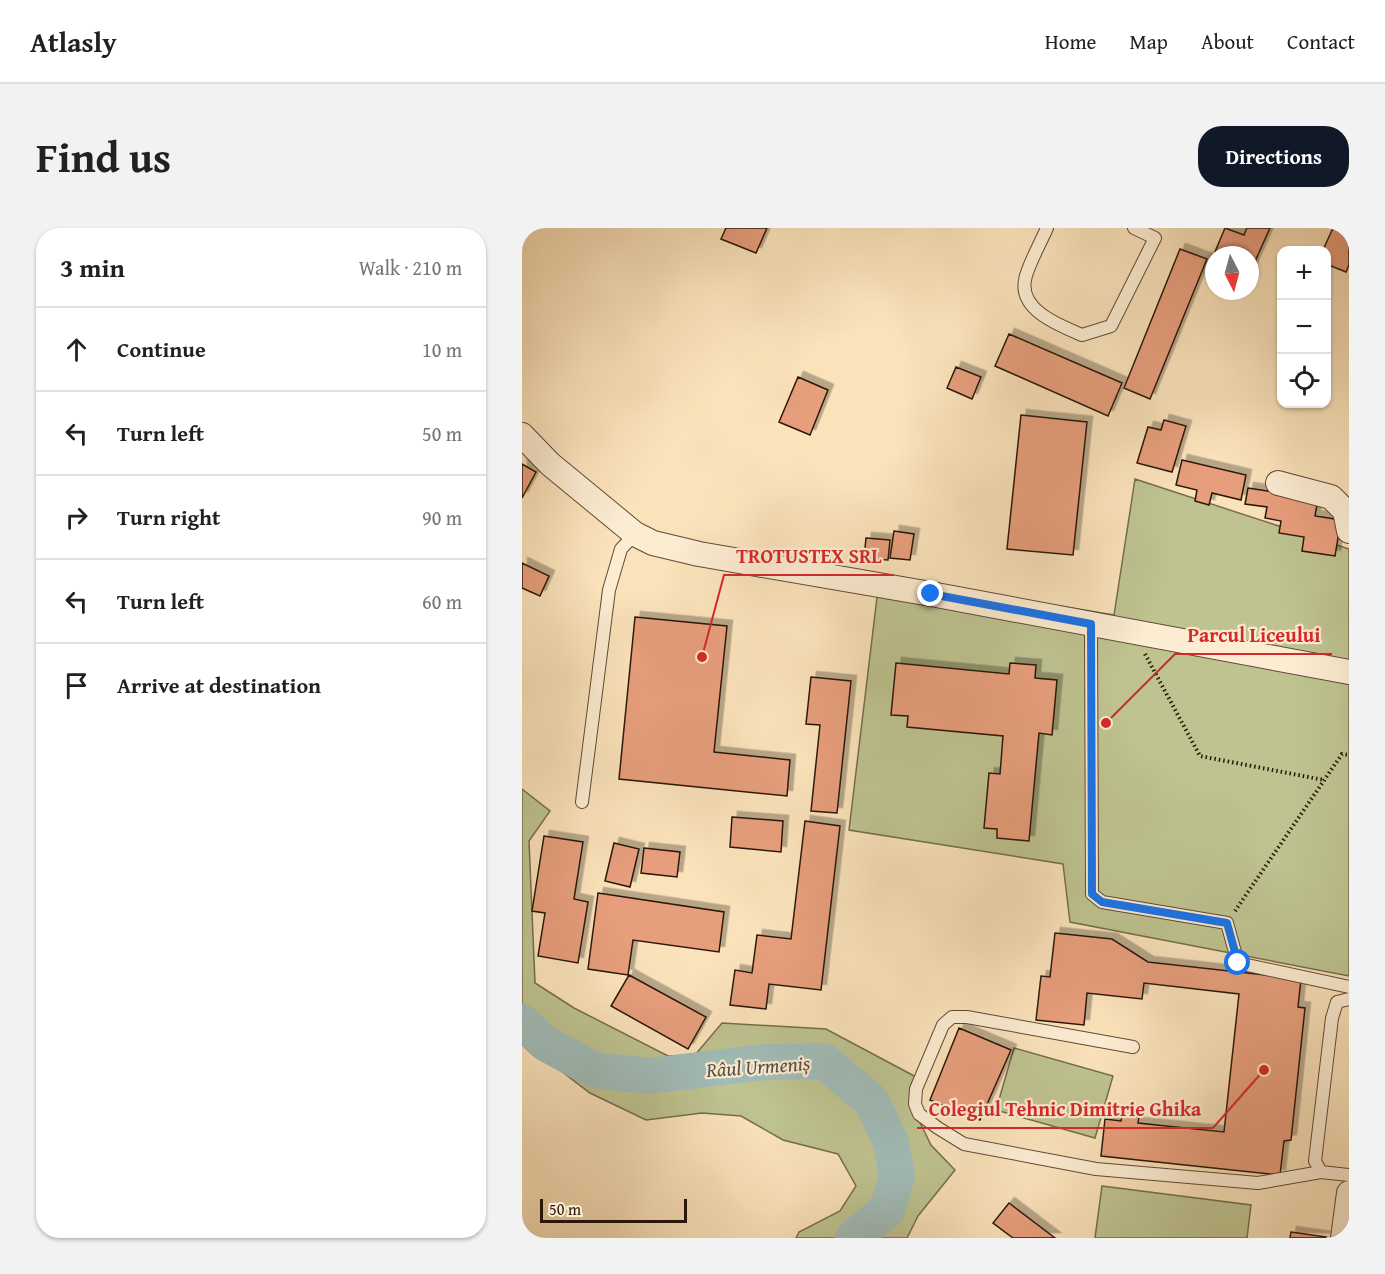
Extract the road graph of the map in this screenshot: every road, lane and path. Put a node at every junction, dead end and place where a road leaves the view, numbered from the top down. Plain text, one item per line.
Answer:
1 (1047, 228) edge
2 (1134, 228) edge
3 (522, 435) edge
4 (1278, 483) dead end
5 (1349, 531) edge
6 (635, 534) junction
7 (1091, 624) junction
8 (1133, 631) junction
9 (1349, 672) edge
10 (1349, 754) edge
11 (1324, 780) junction
12 (582, 802) dead end
13 (1227, 923) junction
14 (1349, 987) edge
15 (1349, 999) edge
16 (1133, 1047) dead end
17 (1321, 1172) junction
18 (1349, 1175) edge
19 (1349, 1193) edge
20 (1343, 1238) edge

1 - 2 lane
3 - 6 street
4 - 5 street
6 - 7 street
6 - 12 lane
7 - 8 street
7 - 13 lane
8 - 9 street
8 - 11 path
10 - 11 path
11 - 13 path
13 - 14 lane
15 - 17 lane
16 - 17 lane
17 - 18 lane
19 - 20 street

